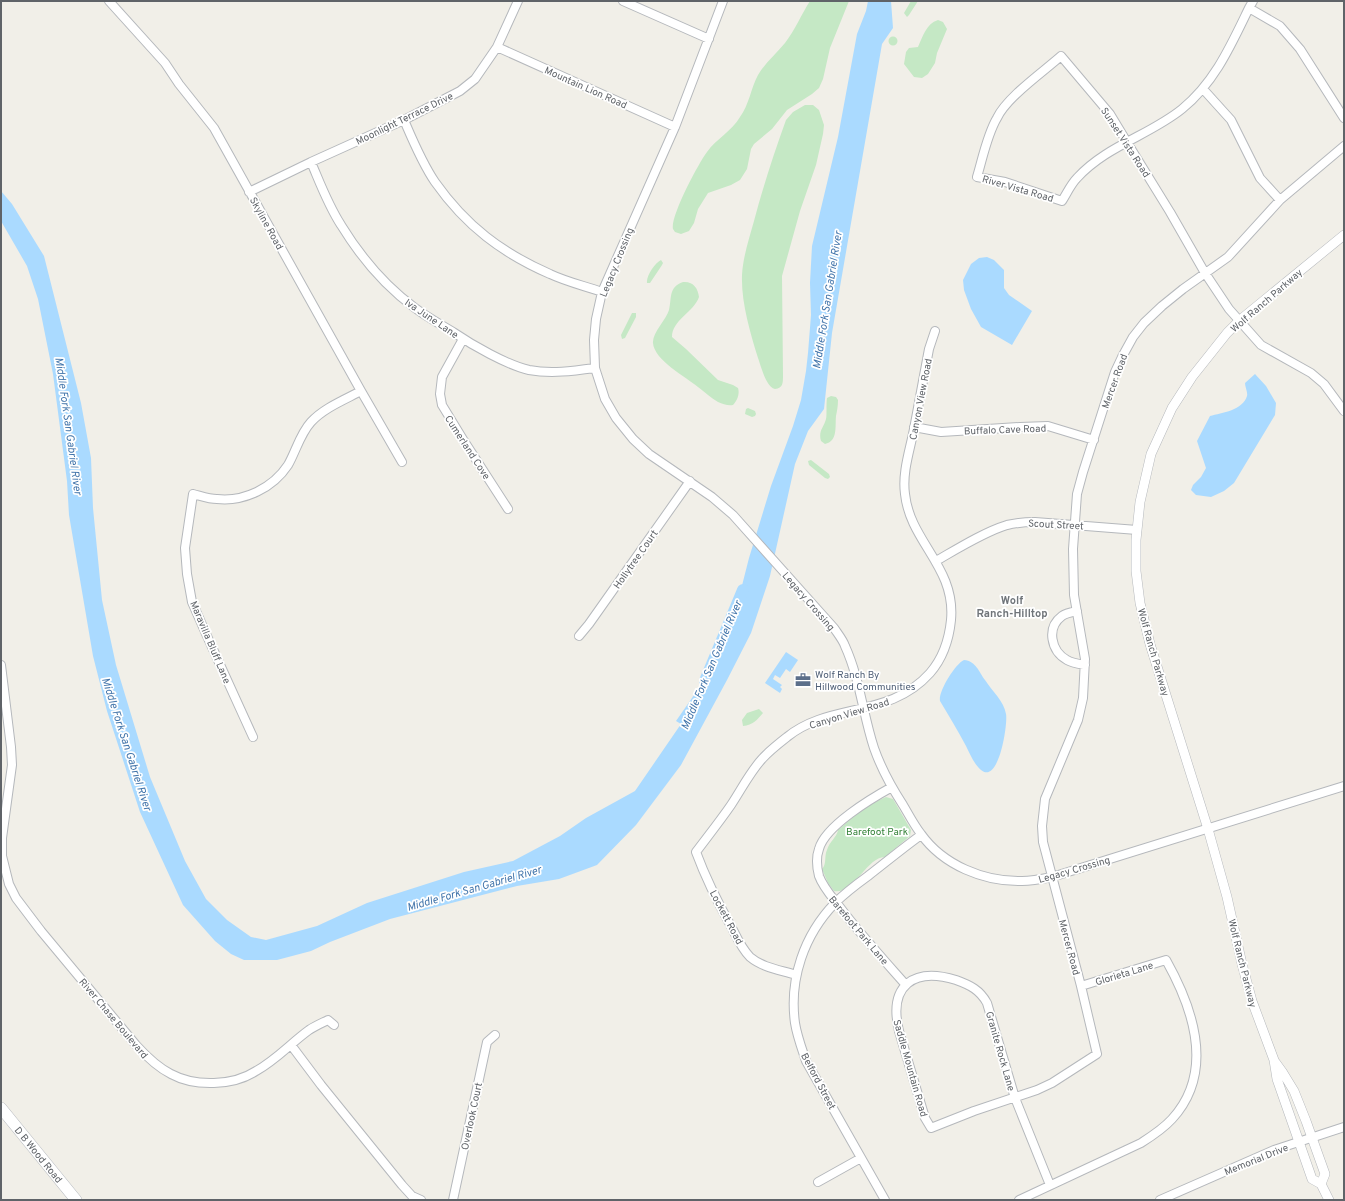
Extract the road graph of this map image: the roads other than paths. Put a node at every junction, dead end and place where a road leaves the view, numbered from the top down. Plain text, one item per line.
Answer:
1 (109, 1) edge
2 (518, 1) edge
3 (623, 1) edge
4 (723, 1) edge
5 (1251, 4) edge
6 (709, 39) junction
7 (497, 47) junction
8 (1203, 89) junction
9 (1344, 118) edge
10 (404, 120) junction
11 (675, 127) junction
12 (1127, 142) junction
13 (1344, 146) edge
14 (311, 162) junction
15 (977, 177) joint
16 (249, 192) junction
17 (1280, 200) junction
18 (1344, 235) edge
19 (1205, 273) junction
20 (602, 292) junction
21 (1240, 320) junction
22 (934, 331) dead end
23 (463, 339) junction
24 (595, 368) junction
25 (360, 391) junction
26 (1344, 411) edge
27 (914, 427) junction
28 (1094, 440) junction
29 (402, 462) dead end
30 (690, 482) junction
31 (508, 508) dead end
32 (1074, 525) junction
33 (1137, 530) junction
34 (936, 561) junction
35 (1077, 611) junction
36 (579, 636) dead end
37 (1, 665) edge
38 (1085, 665) junction
39 (864, 708) junction
40 (253, 737) dead end
41 (1344, 786) edge
42 (892, 787) junction
43 (1208, 829) junction
44 (921, 834) junction
45 (696, 852) joint
46 (1052, 877) junction
47 (836, 902) junction
48 (796, 975) junction
49 (906, 985) junction
50 (1081, 986) junction
51 (334, 1025) dead end
52 (495, 1035) dead end
53 (291, 1045) junction
54 (1274, 1060) junction
55 (1015, 1098) junction
56 (1, 1108) edge
57 (931, 1128) joint
58 (1344, 1128) edge
59 (1312, 1138) junction
60 (1300, 1142) junction
61 (861, 1158) junction
62 (818, 1182) dead end
63 (1321, 1184) junction
64 (1050, 1185) junction
65 (76, 1200) edge
66 (421, 1200) edge
67 (453, 1200) edge
68 (885, 1200) edge
69 (1019, 1200) edge
70 (1160, 1200) edge
71 (1329, 1200) edge

1 - 16 street, Skyline Road
2 - 7 street, Moonlight Terrace Drive
3 - 6 street
4 - 6 street, Legacy Crossing
5 - 8 street, River Vista Road
5 - 9 street
6 - 11 street, Legacy Crossing
7 - 10 street, Moonlight Terrace Drive
7 - 11 street, Mountain Lion Road
8 - 12 street, River Vista Road
8 - 17 street
10 - 14 street, Moonlight Terrace Drive
10 - 20 street
11 - 20 street, Legacy Crossing
12 - 15 street, River Vista Road
12 - 15 street, Sunset Vista Road
12 - 19 street, Sunset Vista Road
13 - 17 street, Mercer Road
14 - 16 street, Moonlight Terrace Drive
14 - 23 street, Iva June Lane
16 - 25 street, Skyline Road
17 - 19 street, Mercer Road
18 - 21 street, Wolf Ranch Parkway
19 - 21 street, Sunset Vista Road
19 - 28 street, Mercer Road
20 - 24 street, Legacy Crossing
21 - 26 street, Sunset Vista Road
21 - 33 street, Wolf Ranch Parkway
22 - 27 street, Canyon View Road
23 - 24 street, Iva June Lane
23 - 31 street, Cumerland Cove
24 - 30 street, Legacy Crossing
25 - 29 street, Skyline Road
25 - 40 street, Maravilla Bluff Lane
27 - 28 street, Buffalo Cave Road
27 - 34 street, Canyon View Road
28 - 32 street, Mercer Road
30 - 36 street, Hollytree Court
30 - 39 street, Legacy Crossing
32 - 33 street, Scout Street
32 - 34 street, Scout Street
32 - 35 street, Mercer Road
33 - 43 street, Wolf Ranch Parkway
34 - 39 street, Canyon View Road
35 - 38 street, Mercer Road
35 - 38 street
37 - 53 street, River Chase Boulevard
38 - 46 street, Mercer Road
39 - 42 street, Legacy Crossing
39 - 45 street, Canyon View Road
41 - 43 street, Legacy Crossing
42 - 44 street, Legacy Crossing
42 - 47 street, Barefoot Park Lane
43 - 46 street, Legacy Crossing
43 - 54 street, Wolf Ranch Parkway
44 - 46 street, Legacy Crossing
44 - 47 street, Belford Street
45 - 48 street, Lockett Road
46 - 50 street, Mercer Road
47 - 48 street, Belford Street
47 - 49 street, Barefoot Park Lane
48 - 61 street, Belford Street
49 - 55 street, Granite Rock Lane
49 - 57 street, Saddle Mountain Road
50 - 55 street, Mercer Road
50 - 64 street, Glorieta Lane
51 - 53 street, River Chase Boulevard
52 - 67 street, Overlook Court
53 - 66 street
54 - 59 street, Wolf Ranch Parkway
54 - 60 street, Wolf Ranch Parkway
55 - 57 street, Mercer Road
55 - 64 street, Granite Rock Lane
56 - 65 main road, D B Wood Road
58 - 59 street, Memorial Drive
59 - 60 street, Memorial Drive
59 - 63 street, Wolf Ranch Parkway
60 - 63 street, Wolf Ranch Parkway
60 - 70 street, Memorial Drive
61 - 62 street
61 - 68 street, Belford Street
63 - 71 street, Wolf Ranch Parkway
64 - 69 street

